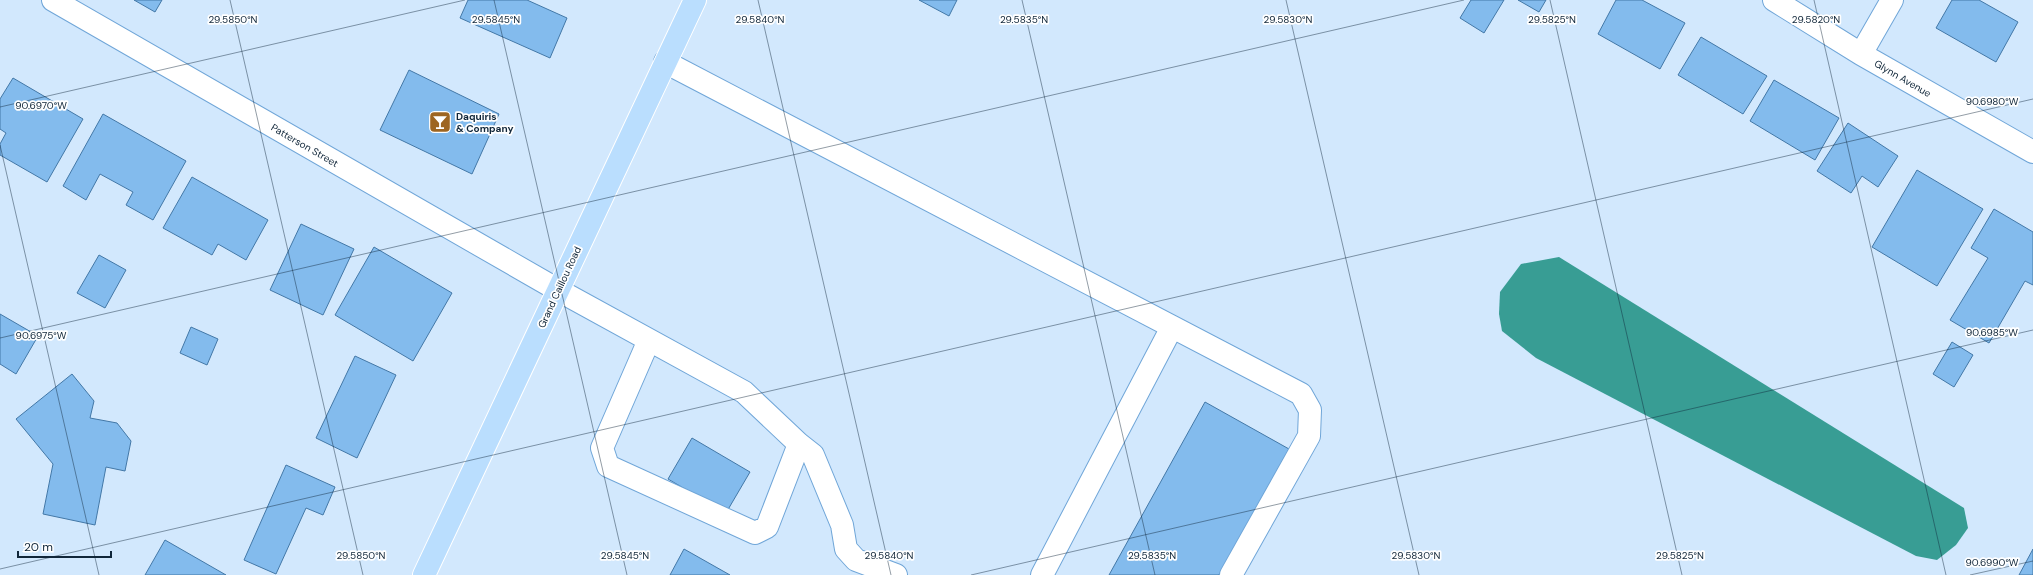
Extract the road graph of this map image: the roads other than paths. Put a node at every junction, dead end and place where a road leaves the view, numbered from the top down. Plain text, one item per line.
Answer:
1 (53, 0) edge
2 (695, 0) edge
3 (1774, 0) edge
4 (1892, 0) edge
5 (1861, 54) junction
6 (665, 62) junction
7 (2033, 152) edge
8 (558, 290) junction
9 (1172, 327) junction
10 (649, 340) junction
11 (799, 444) junction
12 (853, 568) edge
13 (424, 575) edge
14 (896, 575) edge
15 (1042, 575) edge
16 (1231, 575) edge

1 - 8 street, Patterson Street
2 - 6 main road, Grand Caillou Road
3 - 5 street, Glynn Avenue
4 - 5 street
5 - 7 street, Glynn Avenue
6 - 8 main road, Grand Caillou Road
6 - 9 street
8 - 10 street, Patterson Street
8 - 13 main road, Grand Caillou Road
9 - 15 street
9 - 16 street
10 - 11 street, Patterson Street
10 - 11 street
11 - 12 street, Patterson Street
12 - 14 street

